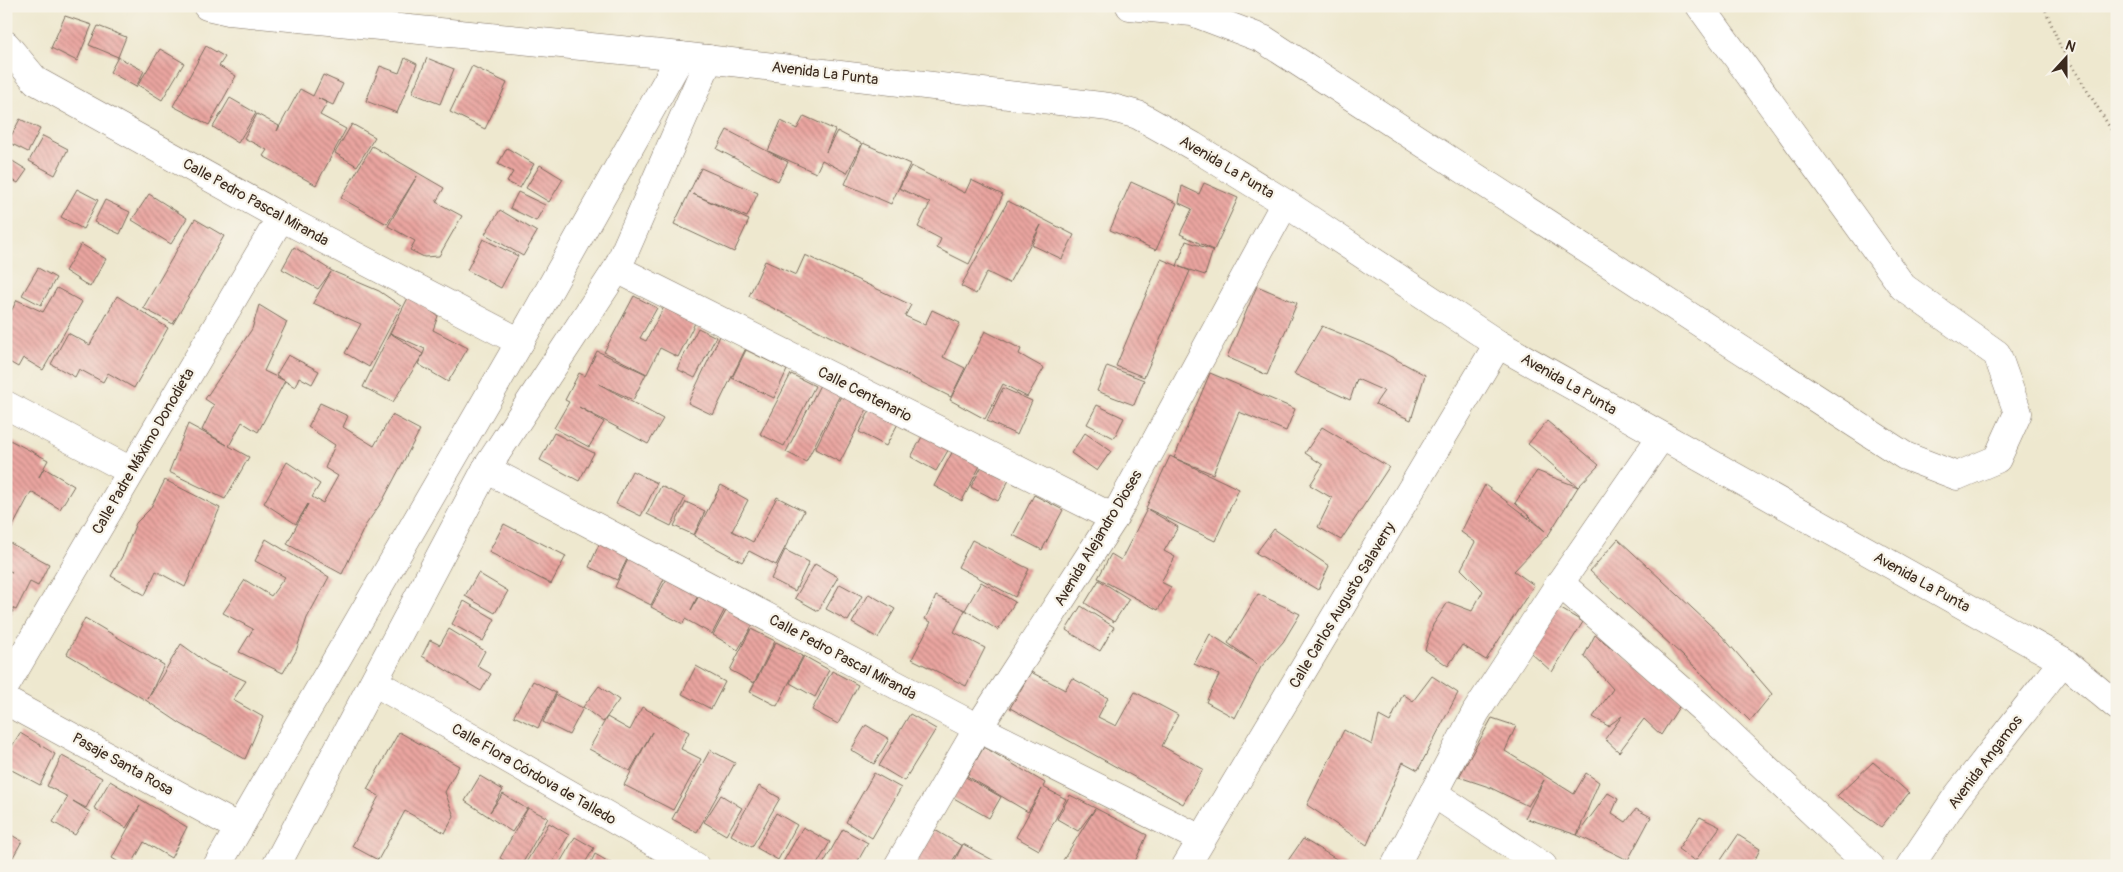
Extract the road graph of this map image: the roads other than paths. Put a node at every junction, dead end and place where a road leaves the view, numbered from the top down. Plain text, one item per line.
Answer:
1 (207, 6) edge
2 (1130, 6) edge
3 (1700, 6) edge
4 (6, 45) edge
5 (681, 56) junction
6 (709, 59) junction
7 (1285, 203) junction
8 (281, 217) junction
9 (617, 269) junction
10 (520, 342) junction
11 (1498, 344) junction
12 (6, 405) edge
13 (1661, 437) junction
14 (486, 469) junction
15 (131, 471) junction
16 (1114, 518) junction
17 (1560, 583) junction
18 (2063, 661) junction
19 (374, 682) junction
20 (6, 685) edge
21 (6, 701) edge
22 (2117, 706) edge
23 (978, 728) junction
24 (1433, 793) junction
25 (239, 828) junction
26 (1201, 839) junction
27 (217, 866) edge
28 (276, 866) edge
29 (695, 866) edge
30 (898, 866) edge
31 (1186, 866) edge
32 (1395, 866) edge
33 (1543, 866) edge
34 (1870, 866) edge
35 (1910, 866) edge

1 - 5 street, Avenida La Punta
2 - 3 street
4 - 8 street, Calle Pedro Pascal Miranda
5 - 6 street, Avenida La Punta
5 - 10 street
6 - 7 street, Avenida La Punta
6 - 9 street
7 - 11 street, Avenida La Punta
7 - 16 street, Avenida Alejandro Dioses
8 - 10 street, Calle Pedro Pascal Miranda
8 - 15 street, Calle Padre Máximo Donodieta
9 - 14 street
9 - 16 street, Calle Centenario
10 - 25 street
11 - 13 street, Avenida La Punta
11 - 26 street, Calle Carlos Augusto Salaverry
12 - 15 street
13 - 17 street
13 - 18 street, Avenida La Punta
14 - 19 street
14 - 23 street, Calle Pedro Pascal Miranda
15 - 20 street, Calle Padre Máximo Donodieta
16 - 23 street, Avenida Alejandro Dioses
17 - 24 street
17 - 34 street
18 - 22 street, Avenida La Punta
18 - 35 street, Avenida Angamos
19 - 28 street
19 - 29 street, Calle Flora Córdova de Talledo
21 - 25 street, Pasaje Santa Rosa
23 - 26 street, Calle Pedro Pascal Miranda
23 - 30 street, Avenida Alejandro Dioses
24 - 32 street
24 - 33 street
25 - 27 street
26 - 31 street, Calle Carlos Augusto Salaverry

